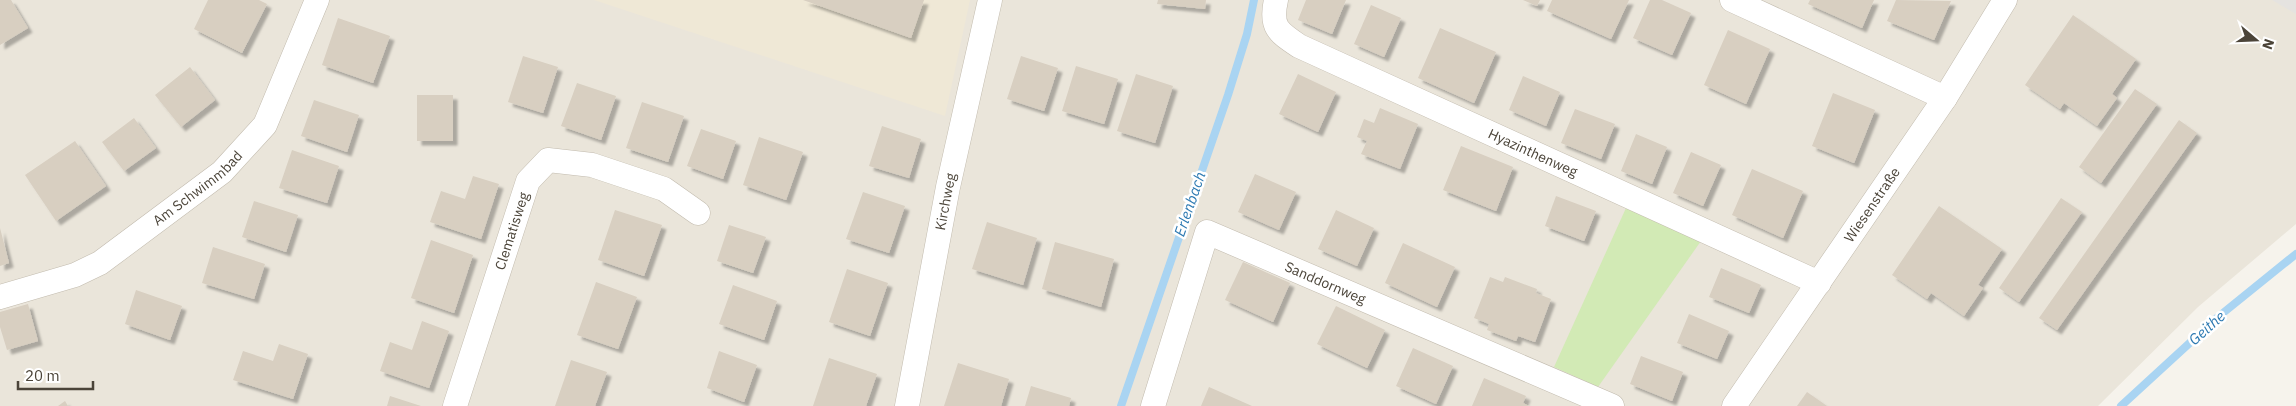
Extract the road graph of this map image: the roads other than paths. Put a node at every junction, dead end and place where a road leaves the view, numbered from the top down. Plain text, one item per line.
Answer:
1 (317, 0) edge
2 (990, 0) edge
3 (1276, 0) edge
4 (1732, 0) edge
5 (2005, 0) edge
6 (1945, 98) junction
7 (698, 213) dead end
8 (1819, 283) junction
9 (0, 297) edge
10 (455, 406) edge
11 (907, 406) edge
12 (1153, 406) edge
13 (1612, 406) edge
14 (1734, 406) edge

1 - 9 street, Am Schwimmbad
2 - 11 street, Kirchweg
3 - 8 street, Hyazinthenweg
4 - 6 street
5 - 6 street, Wiesenstraße
6 - 8 street, Wiesenstraße
7 - 10 street, Clematisweg
8 - 14 street, Wiesenstraße
12 - 13 street, Sanddornweg

